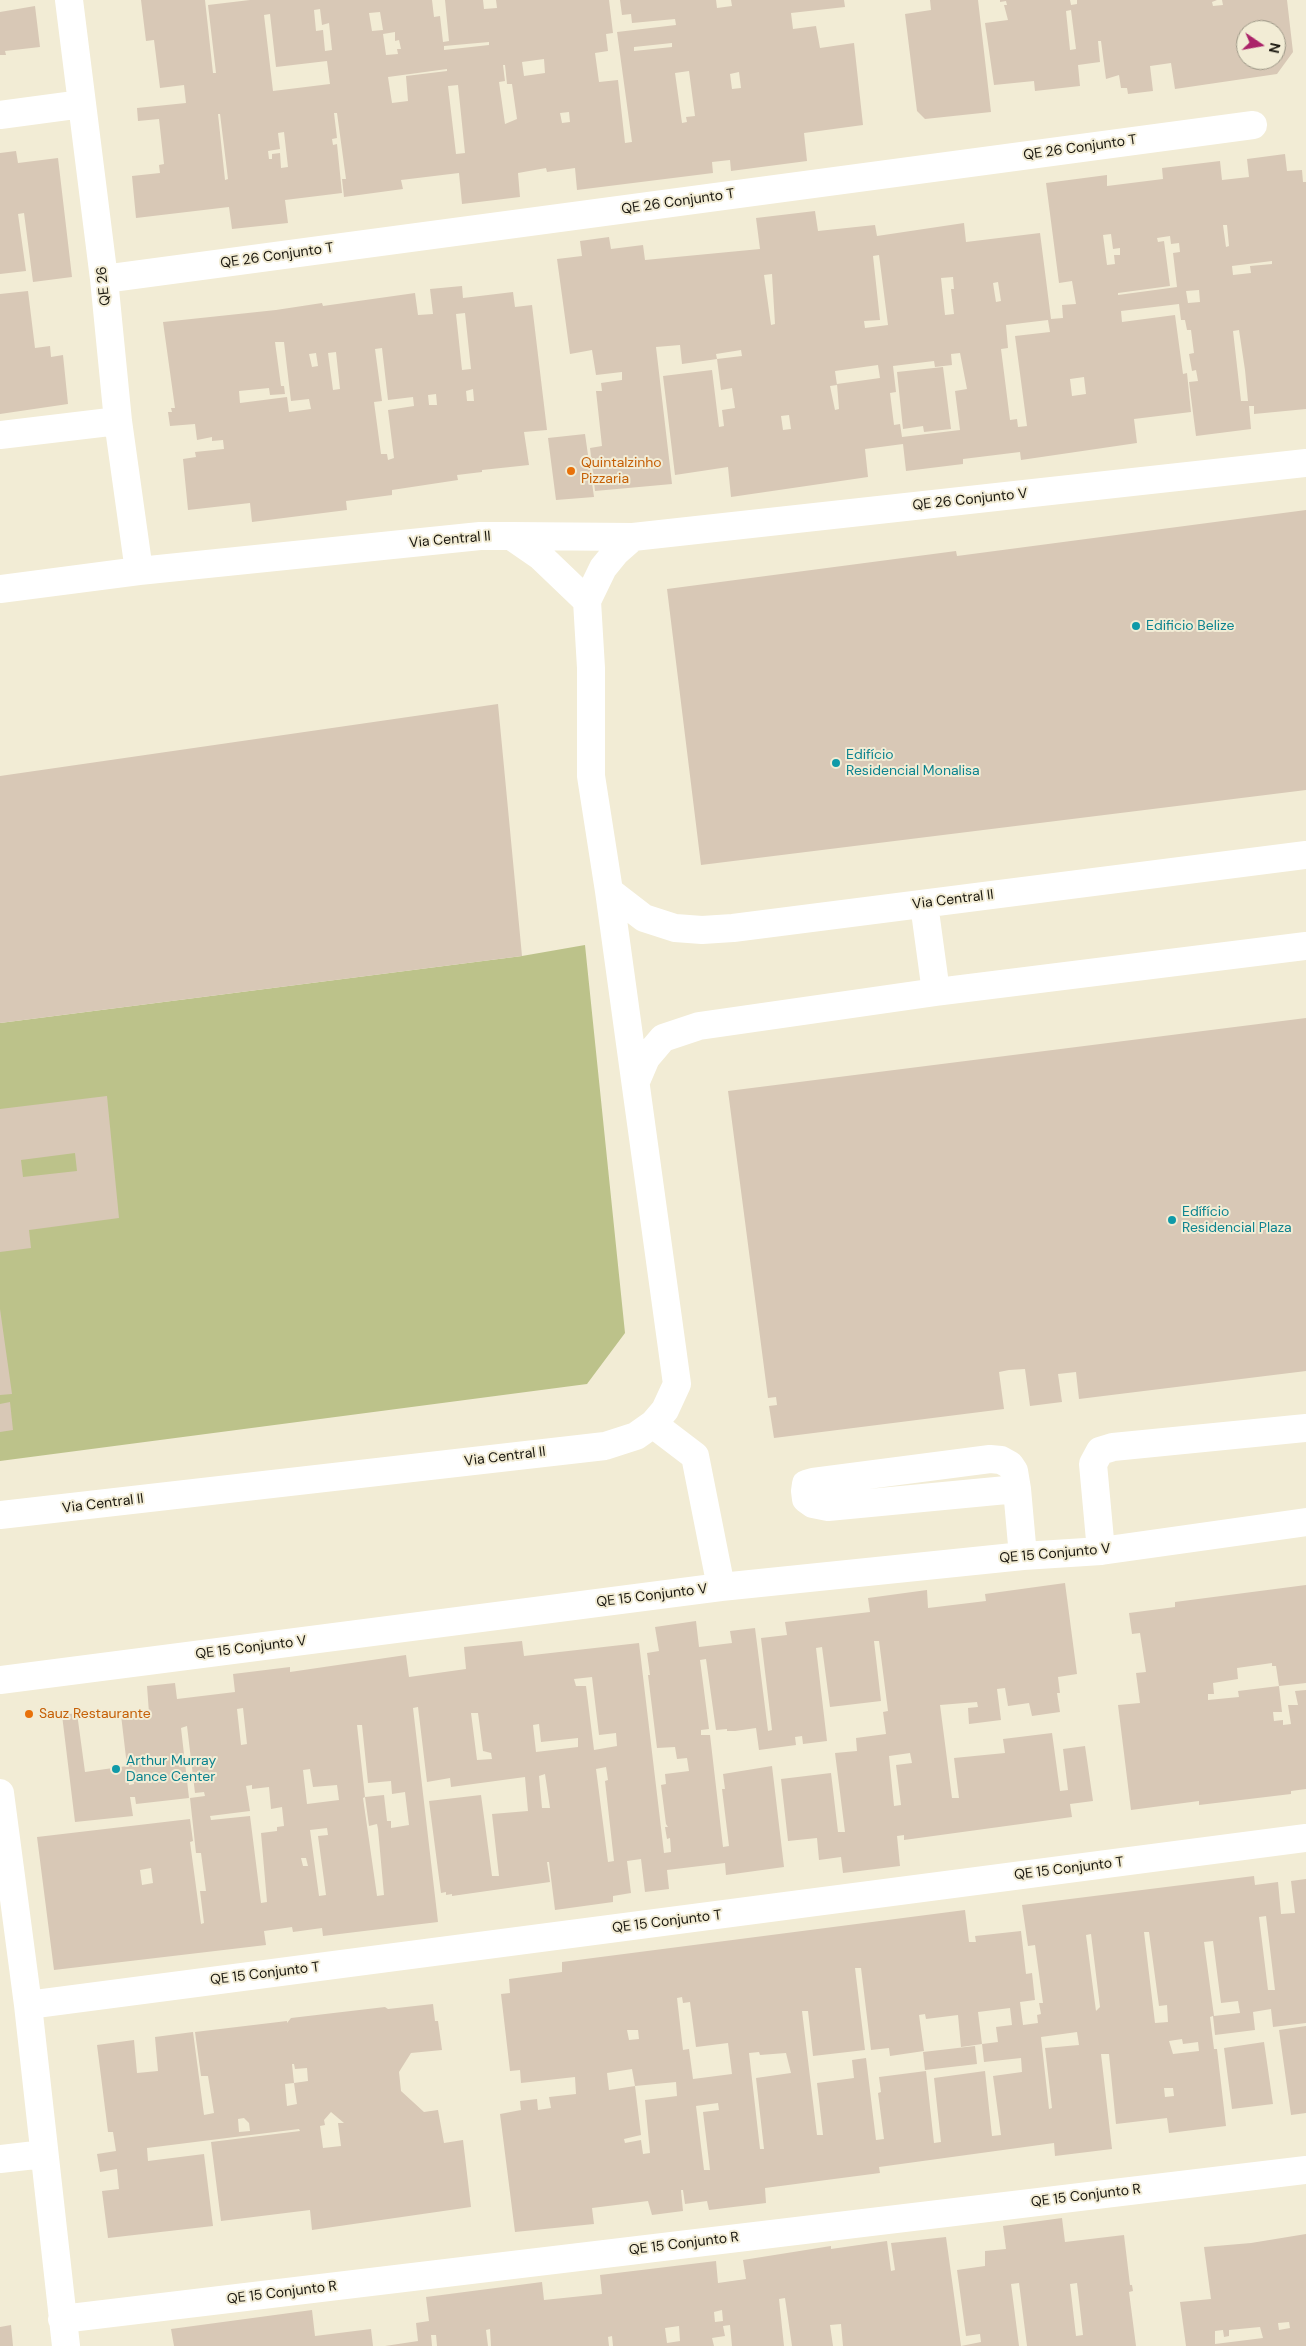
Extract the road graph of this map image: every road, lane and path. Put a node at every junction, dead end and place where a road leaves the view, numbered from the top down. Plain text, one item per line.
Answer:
1 (69, 0) edge
2 (82, 104) junction
3 (0, 115) edge
4 (1253, 125) dead end
5 (104, 279) junction
6 (118, 421) junction
7 (0, 435) edge
8 (1306, 463) edge
9 (511, 536) junction
10 (633, 537) junction
11 (139, 571) junction
12 (0, 589) edge
13 (587, 601) junction
14 (1306, 855) edge
15 (609, 891) junction
16 (924, 904) junction
17 (1306, 946) edge
18 (936, 992) junction
19 (636, 1079) junction
20 (653, 1424) junction
21 (1306, 1428) edge
22 (1017, 1489) junction
23 (0, 1515) edge
24 (1306, 1522) edge
25 (1101, 1551) junction
26 (1023, 1556) junction
27 (721, 1587) junction
28 (0, 1680) edge
29 (0, 1793) edge
30 (1306, 1838) edge
31 (4, 1841) edge
32 (28, 2005) junction
33 (44, 2154) junction
34 (0, 2159) edge
35 (1306, 2170) edge
36 (62, 2319) junction
37 (66, 2346) edge

1 - 2 street, QE 26
2 - 3 street
2 - 5 street, QE 26
4 - 5 street, QE 26 Conjunto T
5 - 6 street, QE 26
6 - 7 street
6 - 11 street, QE 26
8 - 10 street, QE 26 Conjunto V
9 - 10 street, QE 26 Conjunto V
9 - 11 street, Via Central II
9 - 13 street, Via Central II
10 - 13 street
11 - 12 street, Via Central II
13 - 15 street, Via Central II
14 - 16 street, Via Central II
15 - 16 street, Via Central II
15 - 19 street, Via Central II
16 - 18 street
17 - 18 street
18 - 19 street
19 - 20 street, Via Central II
20 - 23 street, Via Central II
20 - 27 street
21 - 25 street
22 - 22 street
22 - 26 street
24 - 25 street, QE 15 Conjunto V
25 - 26 street, QE 15 Conjunto V
26 - 27 street, QE 15 Conjunto V
27 - 28 street, QE 15 Conjunto V
29 - 31 street
30 - 32 street, QE 15 Conjunto T
31 - 32 street
32 - 33 street
33 - 34 street
33 - 36 street
35 - 36 street, QE 15 Conjunto R
36 - 37 street

